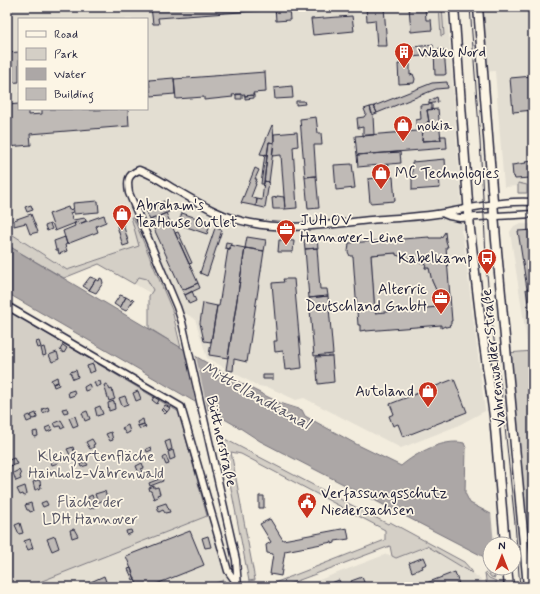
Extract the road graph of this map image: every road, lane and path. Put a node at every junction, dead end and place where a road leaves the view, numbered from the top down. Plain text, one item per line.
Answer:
1 (454, 7) edge
2 (478, 7) edge
3 (533, 202) edge
4 (494, 204) junction
5 (469, 208) junction
6 (443, 213) junction
7 (533, 214) edge
8 (494, 217) junction
9 (470, 218) junction
10 (7, 306) edge
11 (504, 536) edge
12 (508, 576) edge
13 (528, 585) edge
14 (238, 586) edge
15 (508, 587) edge

1 - 5 main road, Vahrenwalder Straße
2 - 4 main road, Vahrenwalder Straße
3 - 4 street
4 - 5 street
4 - 8 main road, Vahrenwalder Straße
5 - 6 street
5 - 9 main road, Vahrenwalder Straße
6 - 9 street
6 - 14 street, Büttnerstraße
7 - 8 street
8 - 9 street
8 - 13 main road, Vahrenwalder Straße
9 - 11 main road, Vahrenwalder Straße
10 - 14 street, Büttnerstraße
12 - 15 main road

